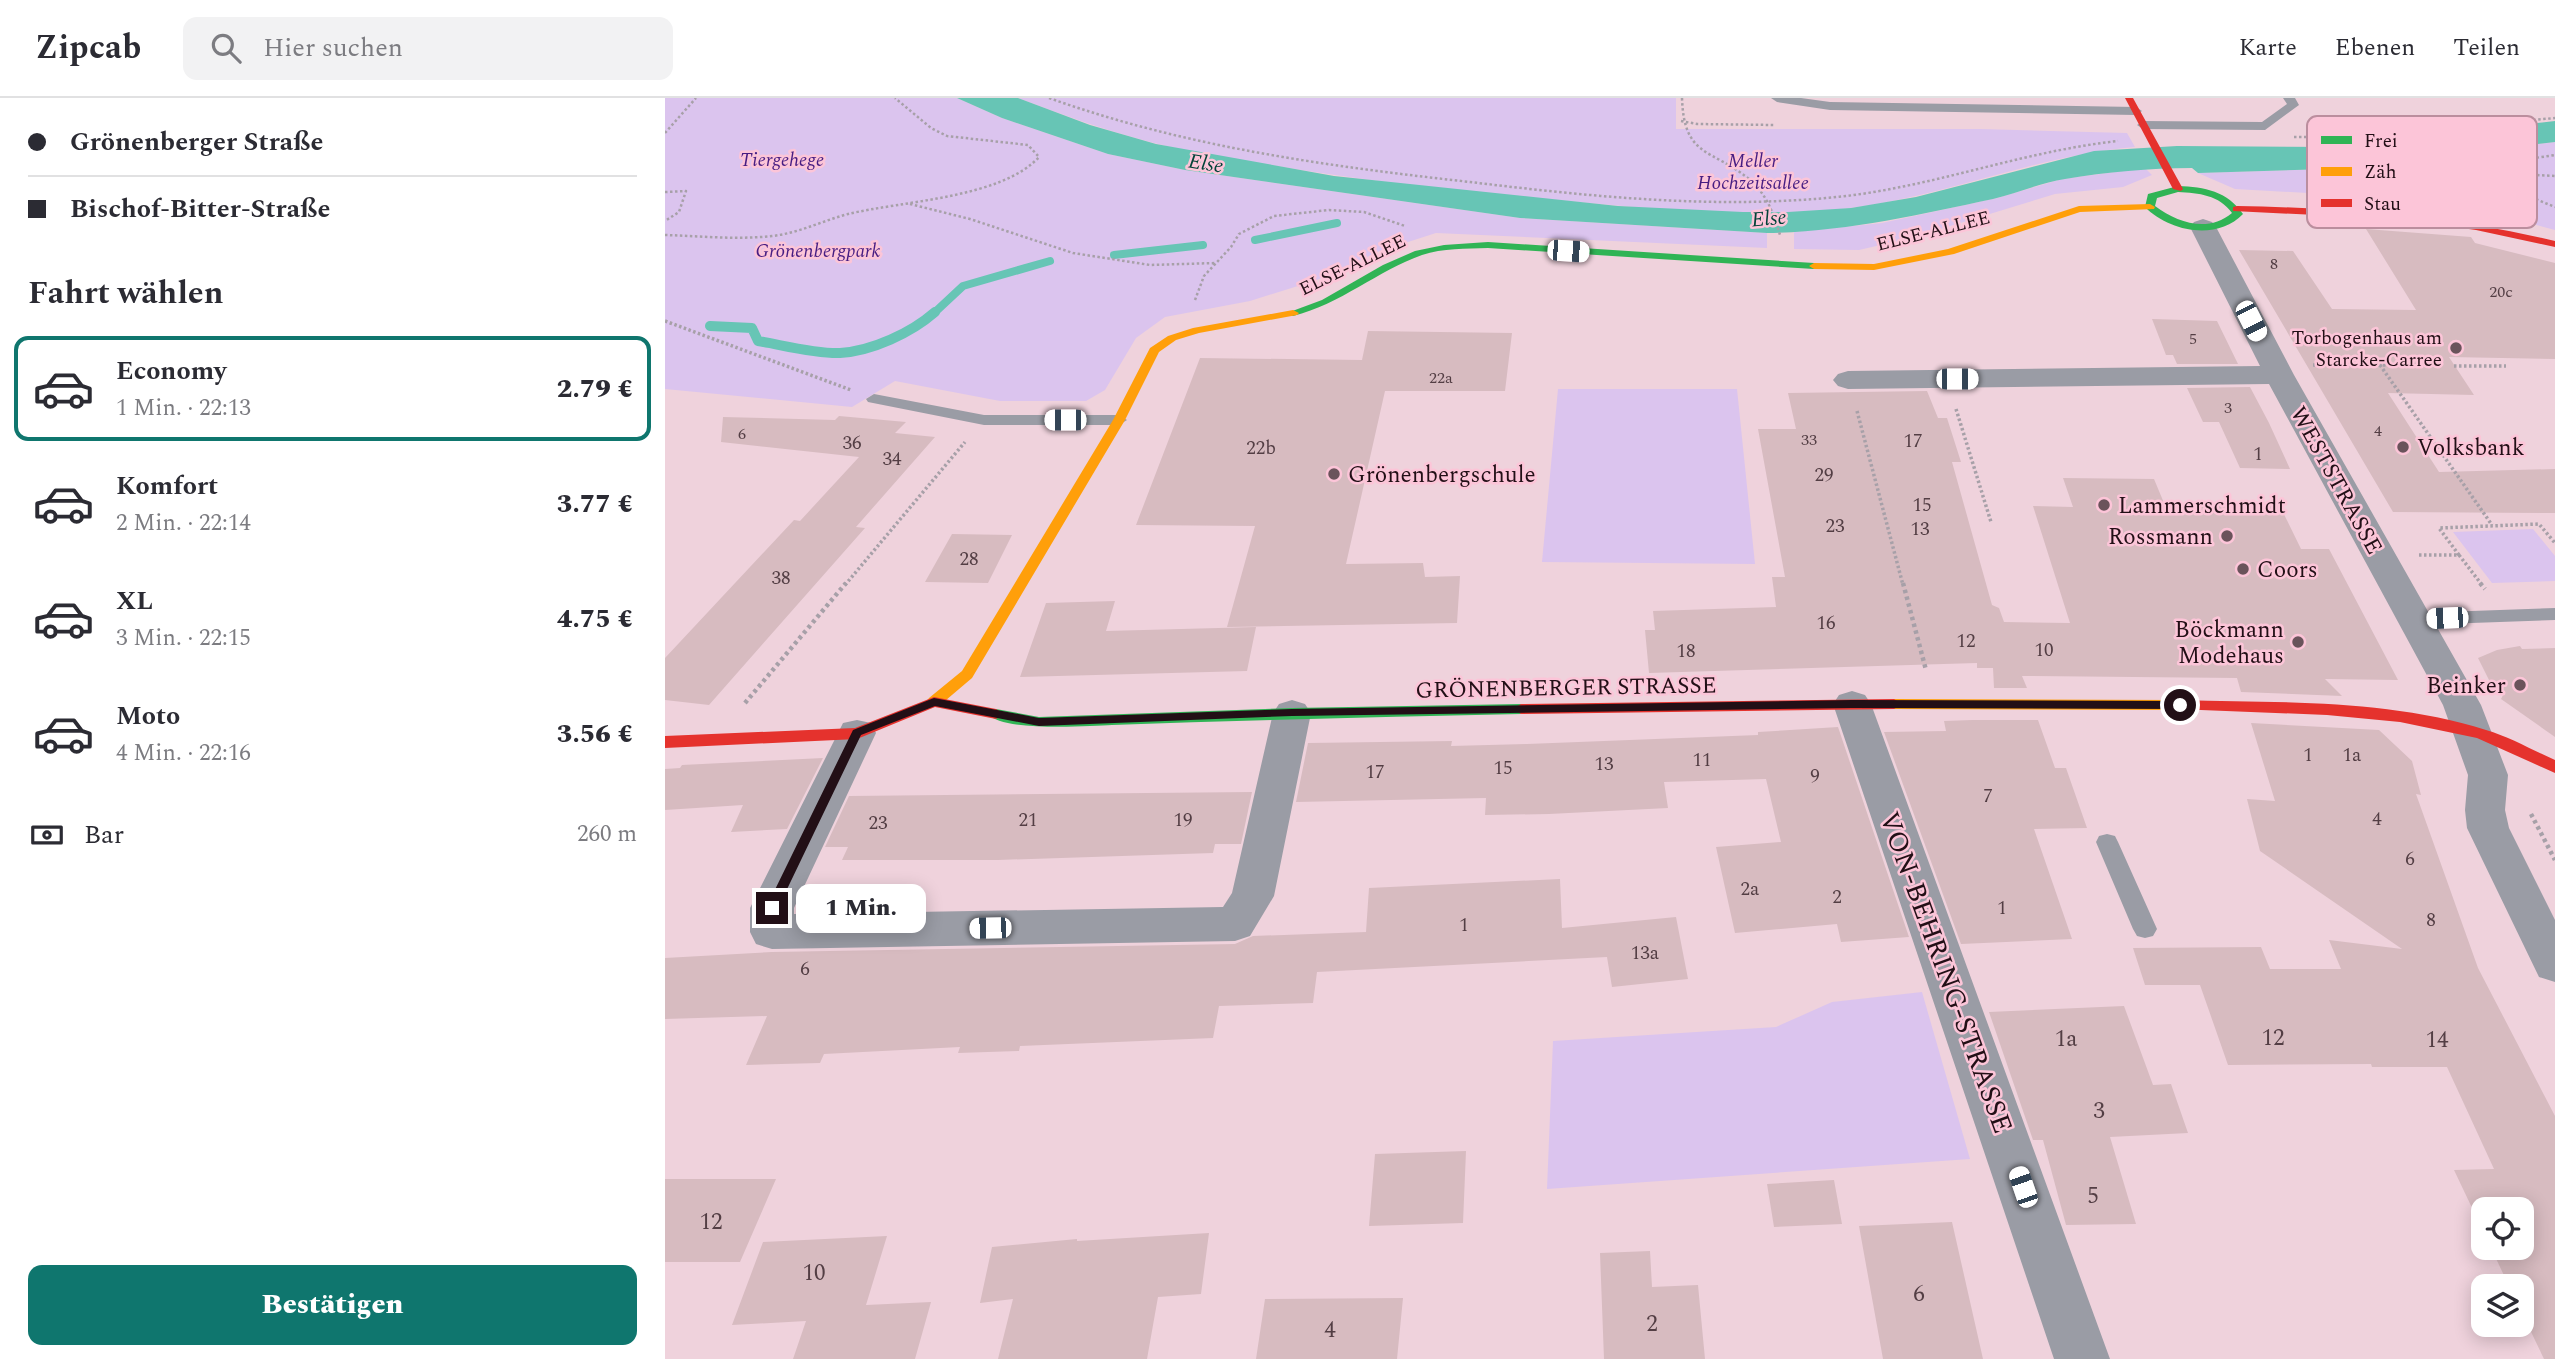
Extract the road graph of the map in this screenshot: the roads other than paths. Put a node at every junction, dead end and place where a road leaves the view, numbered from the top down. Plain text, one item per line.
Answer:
1 (1777, 98) edge
2 (2071, 98) edge
3 (2289, 98) edge
4 (1807, 101) edge
5 (2077, 110) junction
6 (2142, 123) edge
7 (2178, 189) junction
8 (2150, 207) junction
9 (2237, 209) junction
10 (2307, 210) edge
11 (2203, 227) junction
12 (2492, 228) edge
13 (2555, 244) edge
14 (2276, 370) junction
15 (1848, 380) road end
16 (874, 398) road end
17 (1119, 420) junction
18 (2555, 614) edge
19 (2415, 619) junction
20 (934, 702) junction
21 (1852, 704) junction
22 (1292, 713) junction
23 (2474, 731) junction
24 (857, 733) junction
25 (665, 742) edge
26 (2555, 767) edge
27 (2107, 842) dead end
28 (2145, 929) dead end
29 (2555, 964) edge
30 (2083, 1359) edge

1 - 4 lane
2 - 5 lane
3 - 6 lane
4 - 5 lane
5 - 6 lane
6 - 7 street
7 - 8 street
7 - 9 street
8 - 11 street
8 - 17 street, ELSE-ALLEE
9 - 10 street
9 - 11 street
11 - 14 street, WESTSTRASSE
12 - 13 street
14 - 15 street
14 - 19 street, WESTSTRASSE
16 - 17 lane
17 - 20 street, ELSE-ALLEE
18 - 19 lane
19 - 23 street, WESTSTRASSE
20 - 22 street, GRÖNENBERGER STRASSE
20 - 24 street
21 - 22 street, GRÖNENBERGER STRASSE
21 - 23 street, GRÖNENBERGER STRASSE
21 - 30 street, VON-BEHRING-STRASSE
22 - 24 street
23 - 26 street, GRÖNENBERGER STRASSE
23 - 29 street, WESTSTRASSE
24 - 25 street
27 - 28 lane

